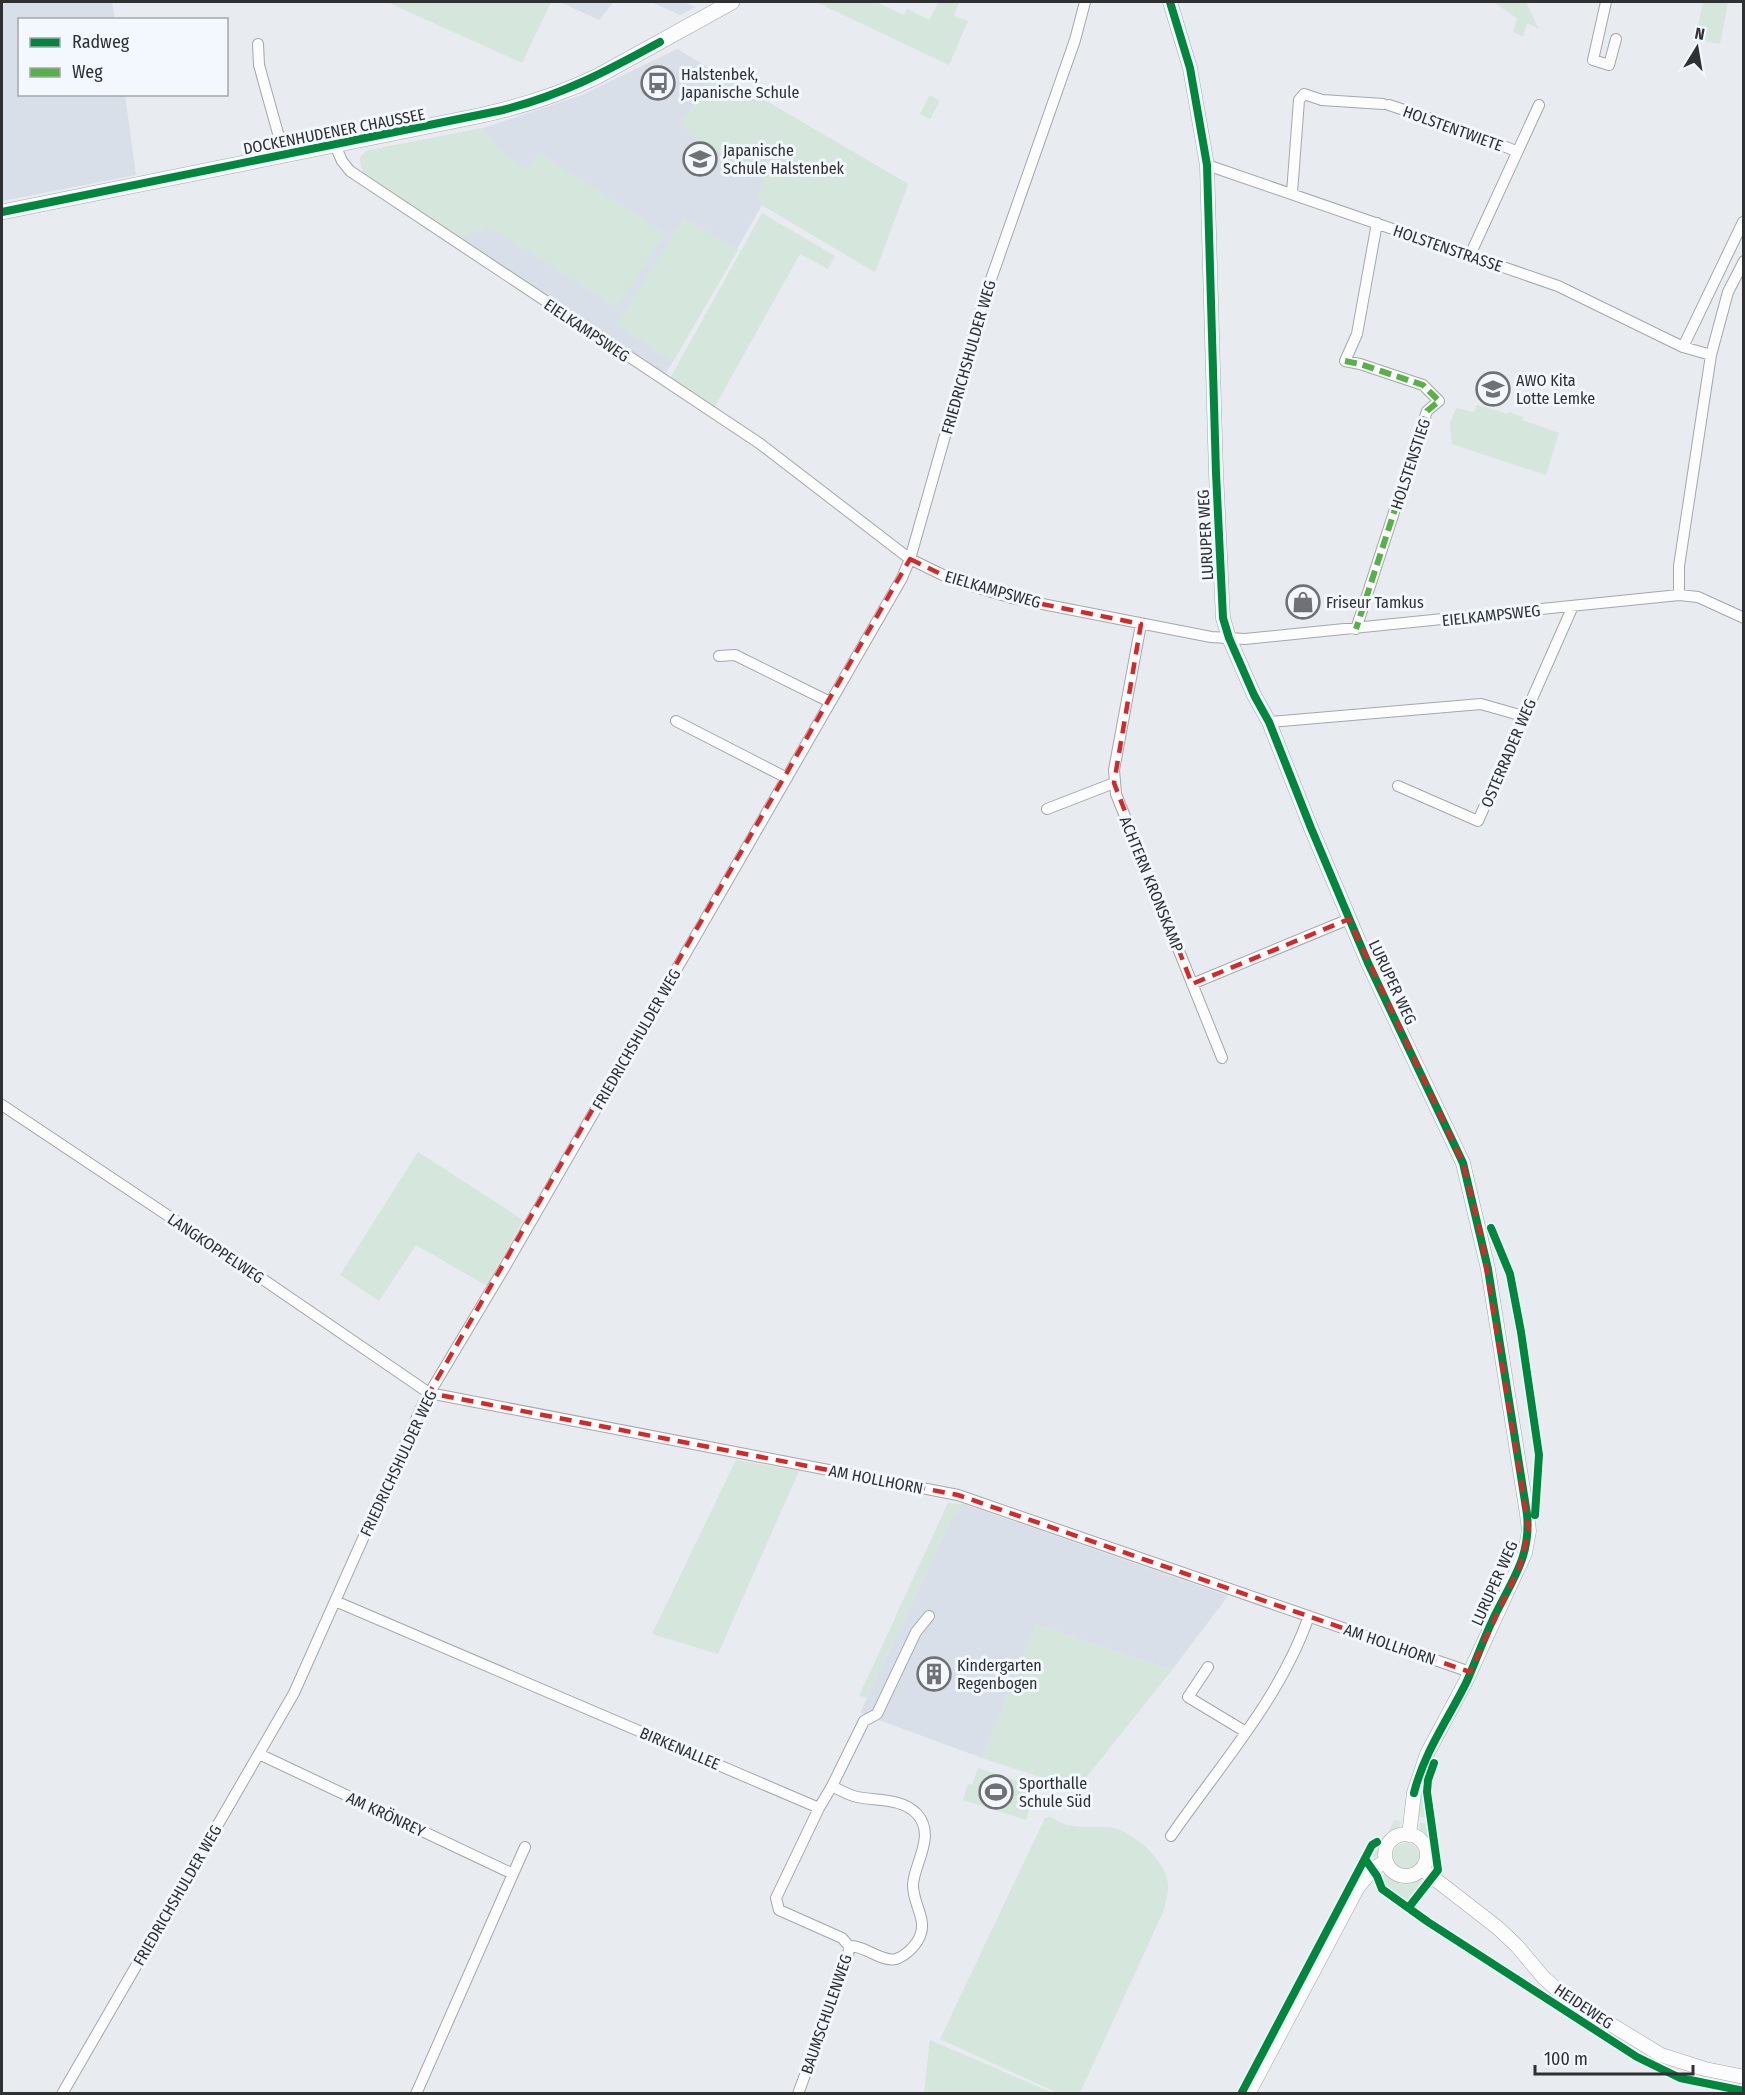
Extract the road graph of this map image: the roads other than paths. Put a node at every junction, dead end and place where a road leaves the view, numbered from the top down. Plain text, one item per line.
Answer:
1 (732, 2) edge
2 (1085, 2) edge
3 (1170, 2) edge
4 (1606, 2) edge
5 (1616, 39) dead end
6 (258, 44) dead end
7 (1539, 105) dead end
8 (335, 145) junction
9 (1516, 151) junction
10 (284, 155) junction
11 (1207, 165) junction
12 (1292, 193) junction
13 (2, 212) edge
14 (1743, 222) edge
15 (1377, 223) junction
16 (1470, 255) junction
17 (1743, 261) edge
18 (1683, 347) junction
19 (1711, 355) junction
20 (910, 559) junction
21 (1679, 595) junction
22 (1573, 606) junction
23 (1743, 618) edge
24 (1141, 624) junction
25 (1356, 629) junction
26 (1229, 638) junction
27 (719, 656) dead end
28 (830, 702) junction
29 (1524, 716) junction
30 (676, 721) dead end
31 (1269, 722) junction
32 (787, 778) junction
33 (1114, 783) junction
34 (1398, 786) dead end
35 (1047, 809) dead end
36 (1349, 918) junction
37 (1192, 984) junction
38 (1222, 1058) dead end
39 (2, 1105) edge
40 (429, 1393) junction
41 (335, 1601) junction
42 (929, 1616) dead end
43 (1309, 1616) junction
44 (1208, 1667) dead end
45 (1470, 1672) junction
46 (1246, 1732) junction
47 (259, 1754) junction
48 (832, 1786) junction
49 (819, 1808) junction
50 (1409, 1835) junction
51 (1171, 1836) dead end
52 (525, 1847) dead end
53 (1386, 1862) junction
54 (1422, 1869) junction
55 (513, 1874) junction
56 (849, 1946) junction
57 (1743, 2077) edge
58 (62, 2094) edge
59 (416, 2094) edge
60 (798, 2094) edge
61 (1248, 2094) edge

1 - 8 main road, DOCKENHUDENER CHAUSSEE
2 - 20 street, FRIEDRICHSHULDER WEG
3 - 11 street, LURUPER WEG
4 - 5 street
6 - 10 street
7 - 9 street, HOLSTENTWIETE
8 - 10 main road, DOCKENHUDENER CHAUSSEE
8 - 20 street, EIELKAMPSWEG
9 - 12 street, HOLSTENTWIETE
9 - 16 street, HOLSTENTWIETE
10 - 13 main road, DOCKENHUDENER CHAUSSEE
11 - 12 street, HOLSTENSTRASSE
11 - 26 street, LURUPER WEG
12 - 15 street, HOLSTENSTRASSE
14 - 18 street
15 - 16 street, HOLSTENSTRASSE
15 - 25 street, HOLSTENSTIEG
16 - 18 street, HOLSTENSTRASSE
17 - 19 street
18 - 19 street, HOLSTENSTRASSE
19 - 21 street
20 - 24 street, EIELKAMPSWEG
20 - 28 street, FRIEDRICHSHULDER WEG
21 - 22 street, EIELKAMPSWEG
21 - 23 street
22 - 25 street, EIELKAMPSWEG
22 - 29 street, OSTERRADER WEG
24 - 26 street, EIELKAMPSWEG
24 - 33 street, ACHTERN KRONSKAMP
25 - 26 street, EIELKAMPSWEG
26 - 31 street, LURUPER WEG
27 - 28 street
28 - 32 street, FRIEDRICHSHULDER WEG
29 - 31 street
29 - 34 street, OSTERRADER WEG
30 - 32 street
31 - 36 street, LURUPER WEG
32 - 40 street, FRIEDRICHSHULDER WEG
33 - 35 street
33 - 37 street, ACHTERN KRONSKAMP
36 - 37 street
36 - 45 street, LURUPER WEG
37 - 38 street, ACHTERN KRONSKAMP
39 - 40 street, LANGKOPPELWEG
40 - 41 street, FRIEDRICHSHULDER WEG
40 - 43 street, AM HOLLHORN
41 - 47 street, FRIEDRICHSHULDER WEG
41 - 49 street, BIRKENALLEE
42 - 48 street
43 - 45 street, AM HOLLHORN
43 - 46 street
44 - 46 street
45 - 50 street, LURUPER WEG
46 - 51 street
47 - 55 street, AM KRÖNREY
47 - 58 street, FRIEDRICHSHULDER WEG
48 - 49 street
48 - 56 street
49 - 56 street, BAUMSCHULENWEG
50 - 53 street
50 - 54 street
52 - 55 street
53 - 54 street
53 - 61 street
54 - 57 street, HEIDEWEG
55 - 59 street
56 - 60 street, BAUMSCHULENWEG

